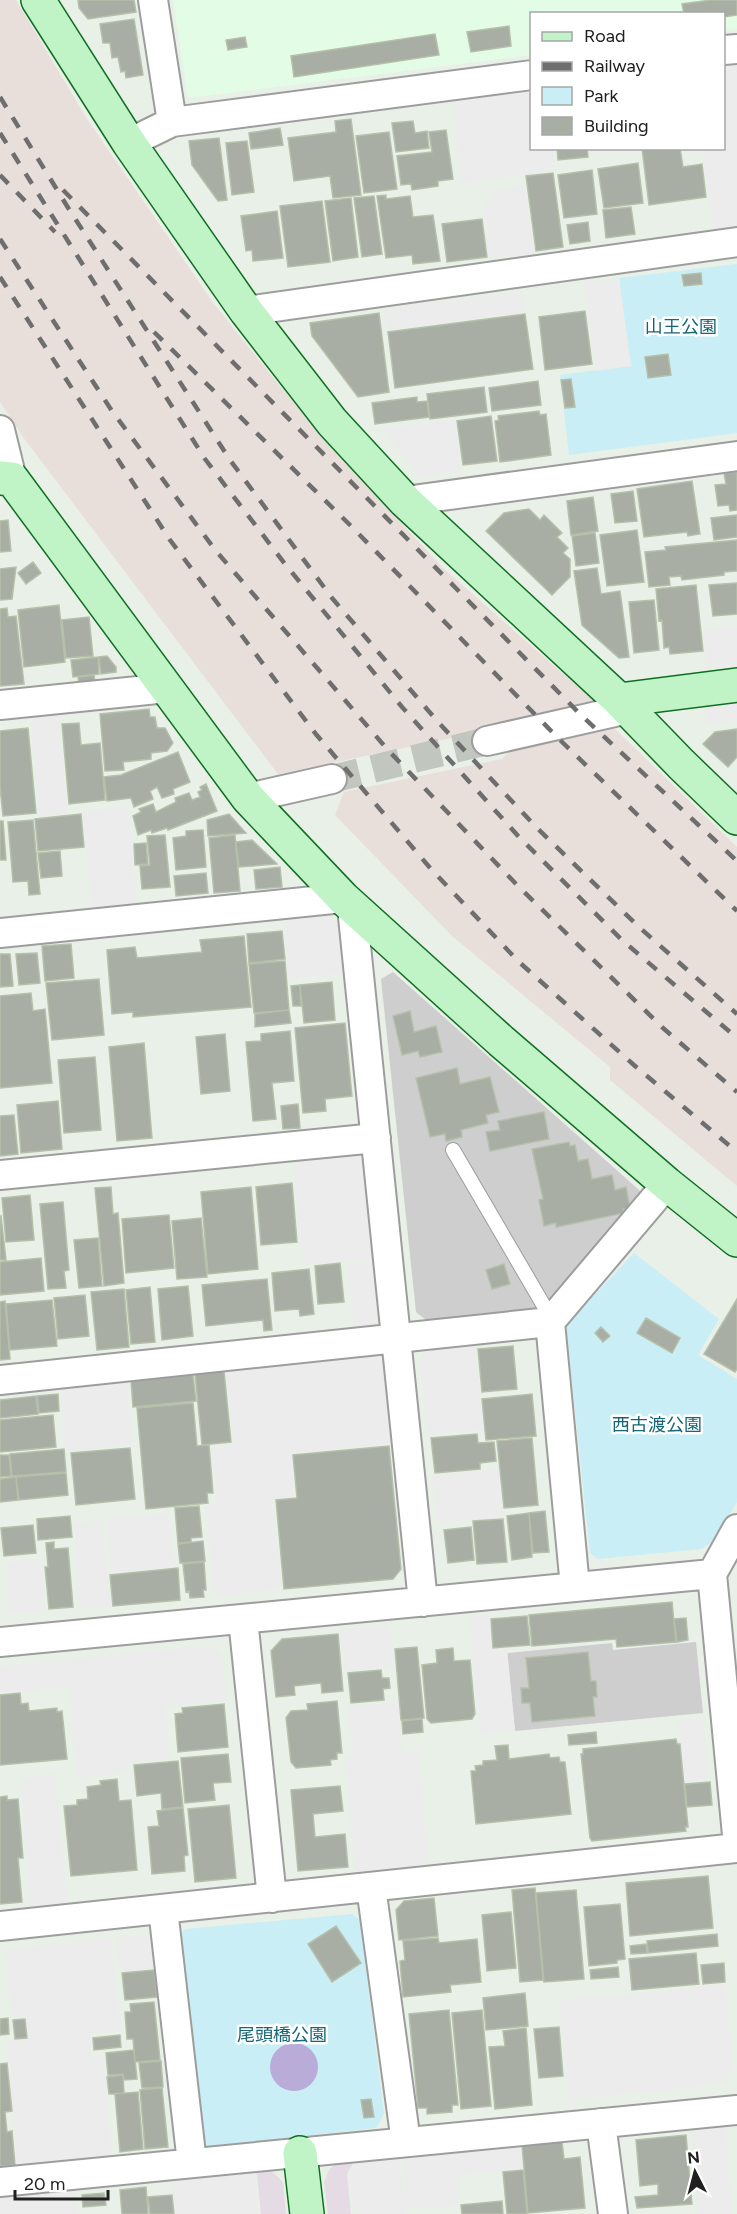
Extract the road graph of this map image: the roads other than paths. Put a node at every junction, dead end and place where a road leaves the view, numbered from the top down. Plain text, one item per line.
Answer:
1 (38, 0) edge
2 (153, 0) edge
3 (530, 75) edge
4 (172, 122) junction
5 (129, 143) junction
6 (737, 242) edge
7 (246, 311) junction
8 (0, 430) edge
9 (737, 456) edge
10 (6, 478) edge
11 (405, 501) junction
12 (737, 685) edge
13 (167, 688) junction
14 (0, 705) edge
15 (624, 705) junction
16 (487, 741) tunnel mouth
17 (332, 778) tunnel mouth
18 (248, 798) junction
19 (737, 818) edge
20 (347, 902) junction
21 (0, 933) edge
22 (376, 1138) junction
23 (453, 1150) dead end
24 (0, 1175) edge
25 (667, 1184) junction
26 (737, 1240) edge
27 (550, 1322) junction
28 (396, 1338) junction
29 (0, 1380) edge
30 (737, 1529) edge
31 (712, 1574) junction
32 (575, 1587) junction
33 (423, 1602) junction
34 (243, 1619) junction
35 (0, 1642) edge
36 (737, 1836) edge
37 (737, 1848) edge
38 (371, 1887) junction
39 (272, 1898) junction
40 (163, 1909) junction
41 (0, 1926) edge
42 (737, 2110) edge
43 (601, 2123) junction
44 (406, 2142) junction
45 (300, 2153) junction
46 (192, 2163) junction
47 (0, 2182) edge
48 (307, 2214) edge
49 (613, 2214) edge

1 - 5 street
2 - 4 street
3 - 4 street
4 - 5 street
5 - 7 street
6 - 7 street
7 - 11 street
8 - 10 street
9 - 11 street
10 - 13 street
11 - 15 street
12 - 15 street
13 - 14 street
13 - 18 street
15 - 16 street
15 - 19 street
17 - 18 street
18 - 20 street
20 - 21 street
20 - 22 street
20 - 25 street
22 - 24 street
22 - 28 street
23 - 27 lane
25 - 26 street
25 - 27 street
27 - 28 street
27 - 32 street
28 - 29 street
28 - 33 street
30 - 31 street
31 - 32 street
31 - 36 street
32 - 33 street
33 - 34 street
34 - 35 street
34 - 39 street
37 - 38 street
38 - 39 street
38 - 44 street
39 - 40 street
40 - 41 street
40 - 46 street
42 - 43 street
43 - 44 street
43 - 49 street
44 - 45 street
45 - 46 street
45 - 48 street
46 - 47 street

